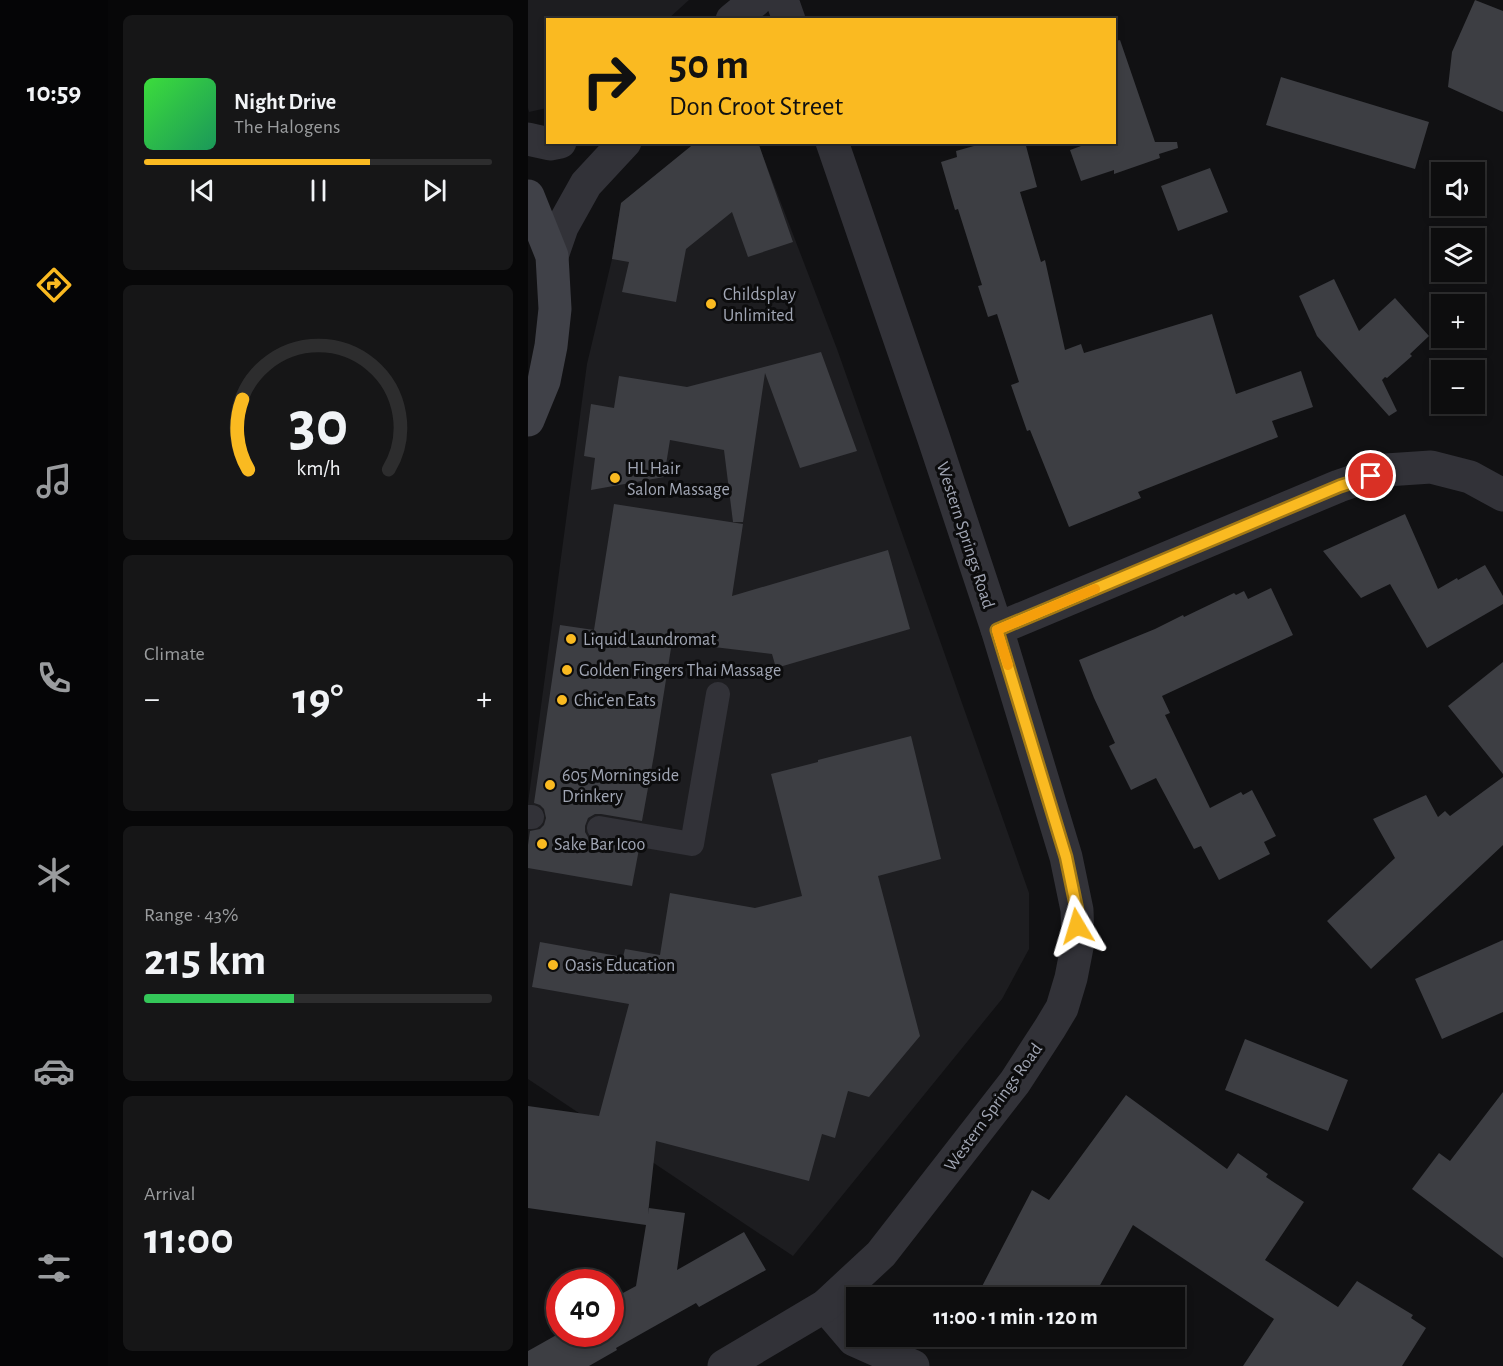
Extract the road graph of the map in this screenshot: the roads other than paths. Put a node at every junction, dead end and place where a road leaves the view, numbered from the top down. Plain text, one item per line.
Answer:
1 (756, 0) edge
2 (782, 0) edge
3 (734, 18) edge
4 (788, 18) edge
5 (528, 139) edge
6 (546, 143) edge
7 (623, 144) edge
8 (833, 144) edge
9 (528, 196) edge
10 (552, 256) junction
11 (528, 420) edge
12 (1503, 495) edge
13 (997, 630) junction
14 (718, 694) dead end
15 (598, 828) dead end
16 (825, 1306) junction
17 (724, 1366) edge
18 (913, 1366) edge

1 - 3 street
2 - 4 street
5 - 6 street
7 - 10 street
8 - 13 street, Western Springs Road
9 - 10 main road
10 - 11 main road
12 - 13 street
13 - 16 street, Western Springs Road
14 - 15 lane
16 - 17 street, Western Springs Road
16 - 18 street

